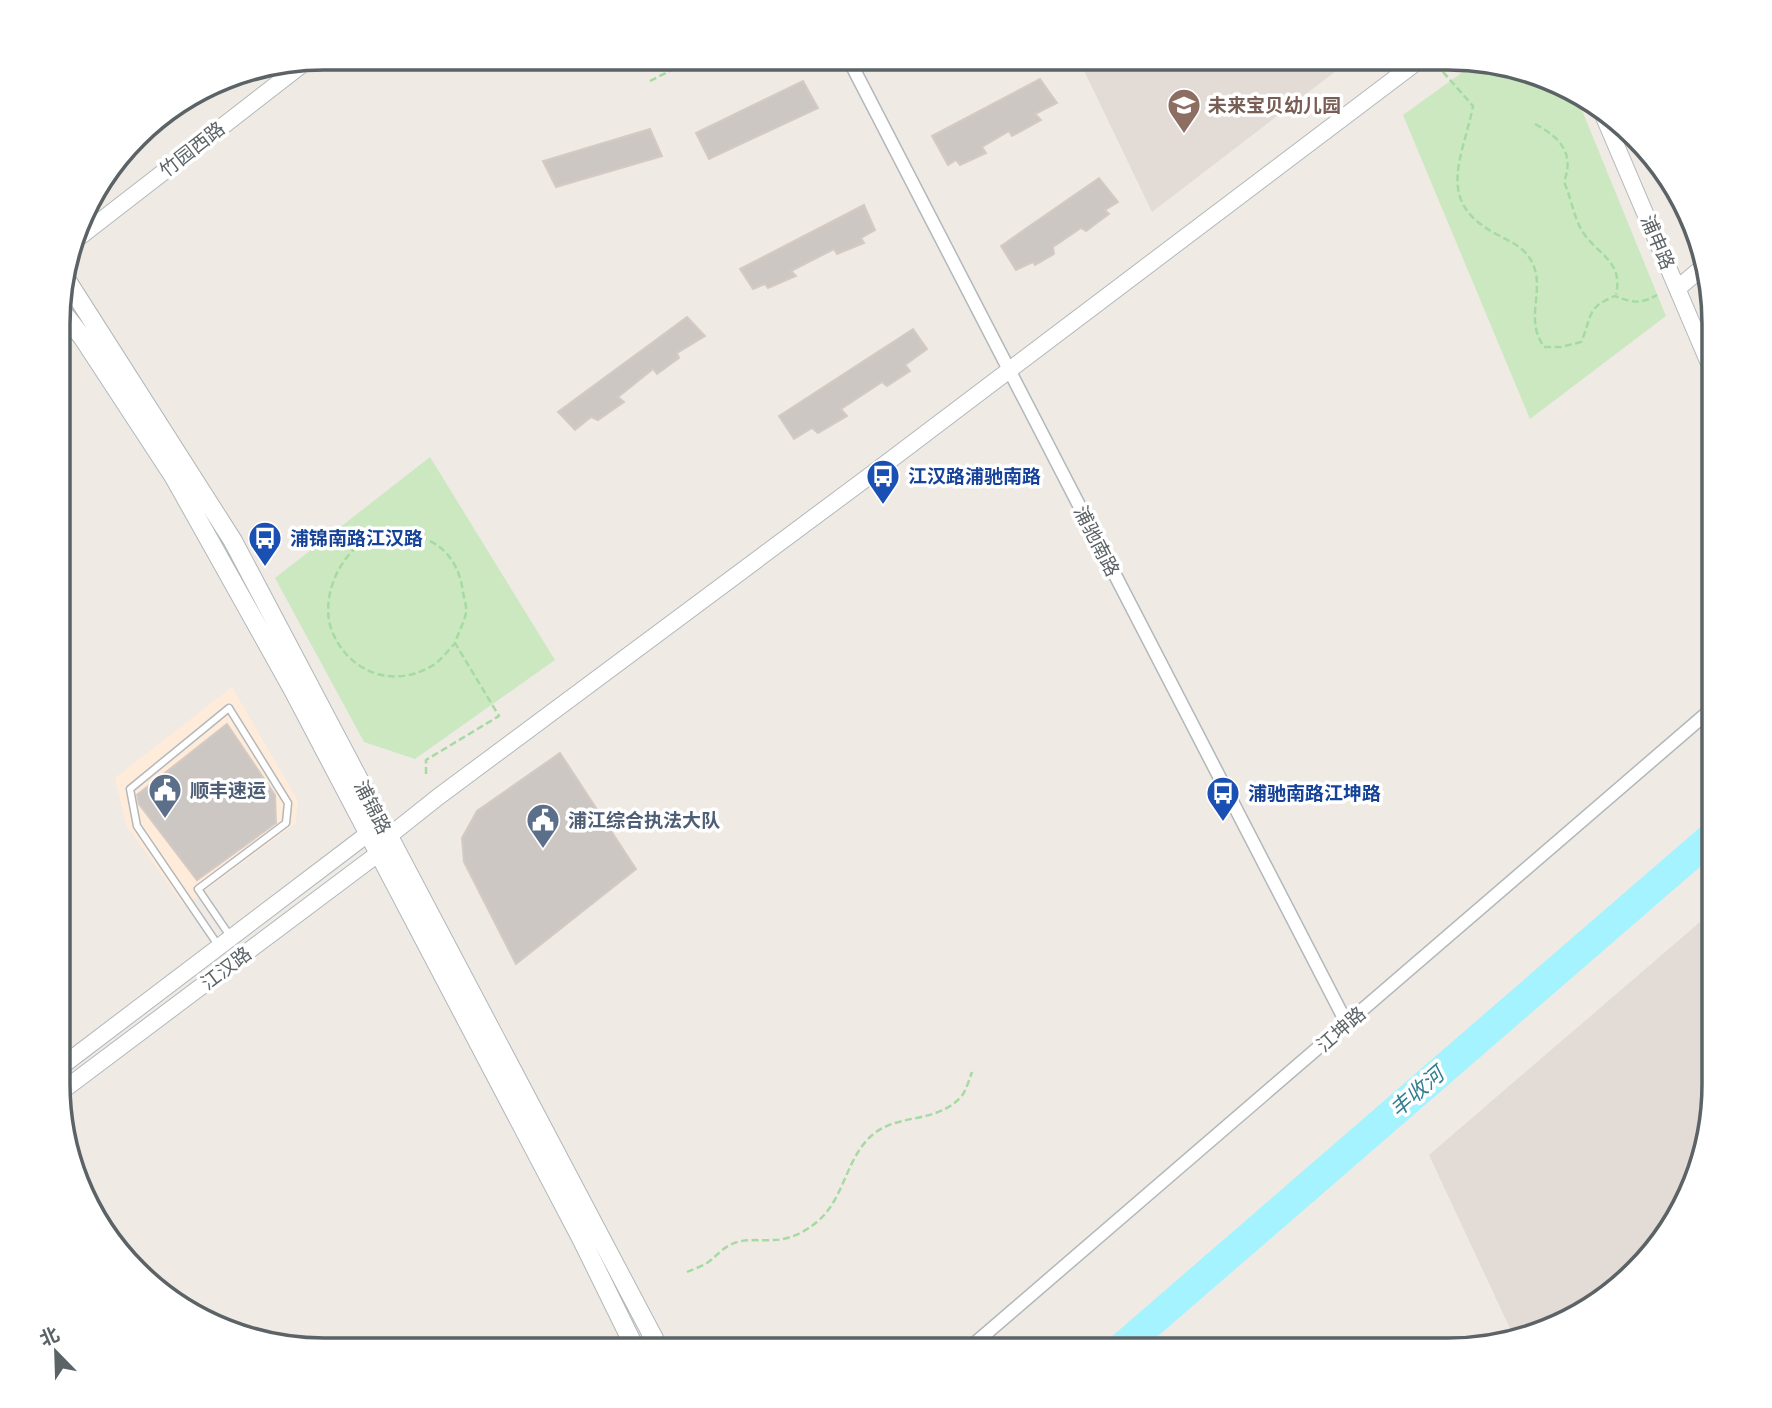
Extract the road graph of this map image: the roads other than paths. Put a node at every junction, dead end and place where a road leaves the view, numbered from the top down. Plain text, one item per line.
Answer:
1 (853, 70) edge
2 (1417, 70) edge
3 (293, 72) edge
4 (1608, 126) edge
5 (87, 231) edge
6 (1697, 272) edge
7 (1678, 288) junction
8 (72, 289) edge
9 (70, 322) edge
10 (1702, 346) edge
11 (1008, 370) junction
12 (1702, 717) edge
13 (369, 833) junction
14 (388, 836) junction
15 (379, 853) junction
16 (225, 942) junction
17 (1346, 1024) junction
18 (70, 1060) edge
19 (70, 1085) edge
20 (630, 1338) edge
21 (654, 1338) edge
22 (981, 1338) edge

1 - 11 street, 浦驰南路
2 - 11 street
3 - 5 street, 竹园西路
4 - 7 street, 浦申路
6 - 7 street
7 - 10 street, 浦申路
8 - 14 main road, 浦锦路
9 - 13 main road, 浦锦路
11 - 14 street
11 - 17 street, 浦驰南路
12 - 17 street, 江坤路
13 - 14 street
13 - 15 main road, 浦锦路
13 - 16 street
14 - 15 street, 江汉路
14 - 21 main road, 浦锦路
15 - 19 street, 江汉路
15 - 20 main road, 浦锦路
16 - 16 lane
16 - 18 street
17 - 22 street, 江坤路

